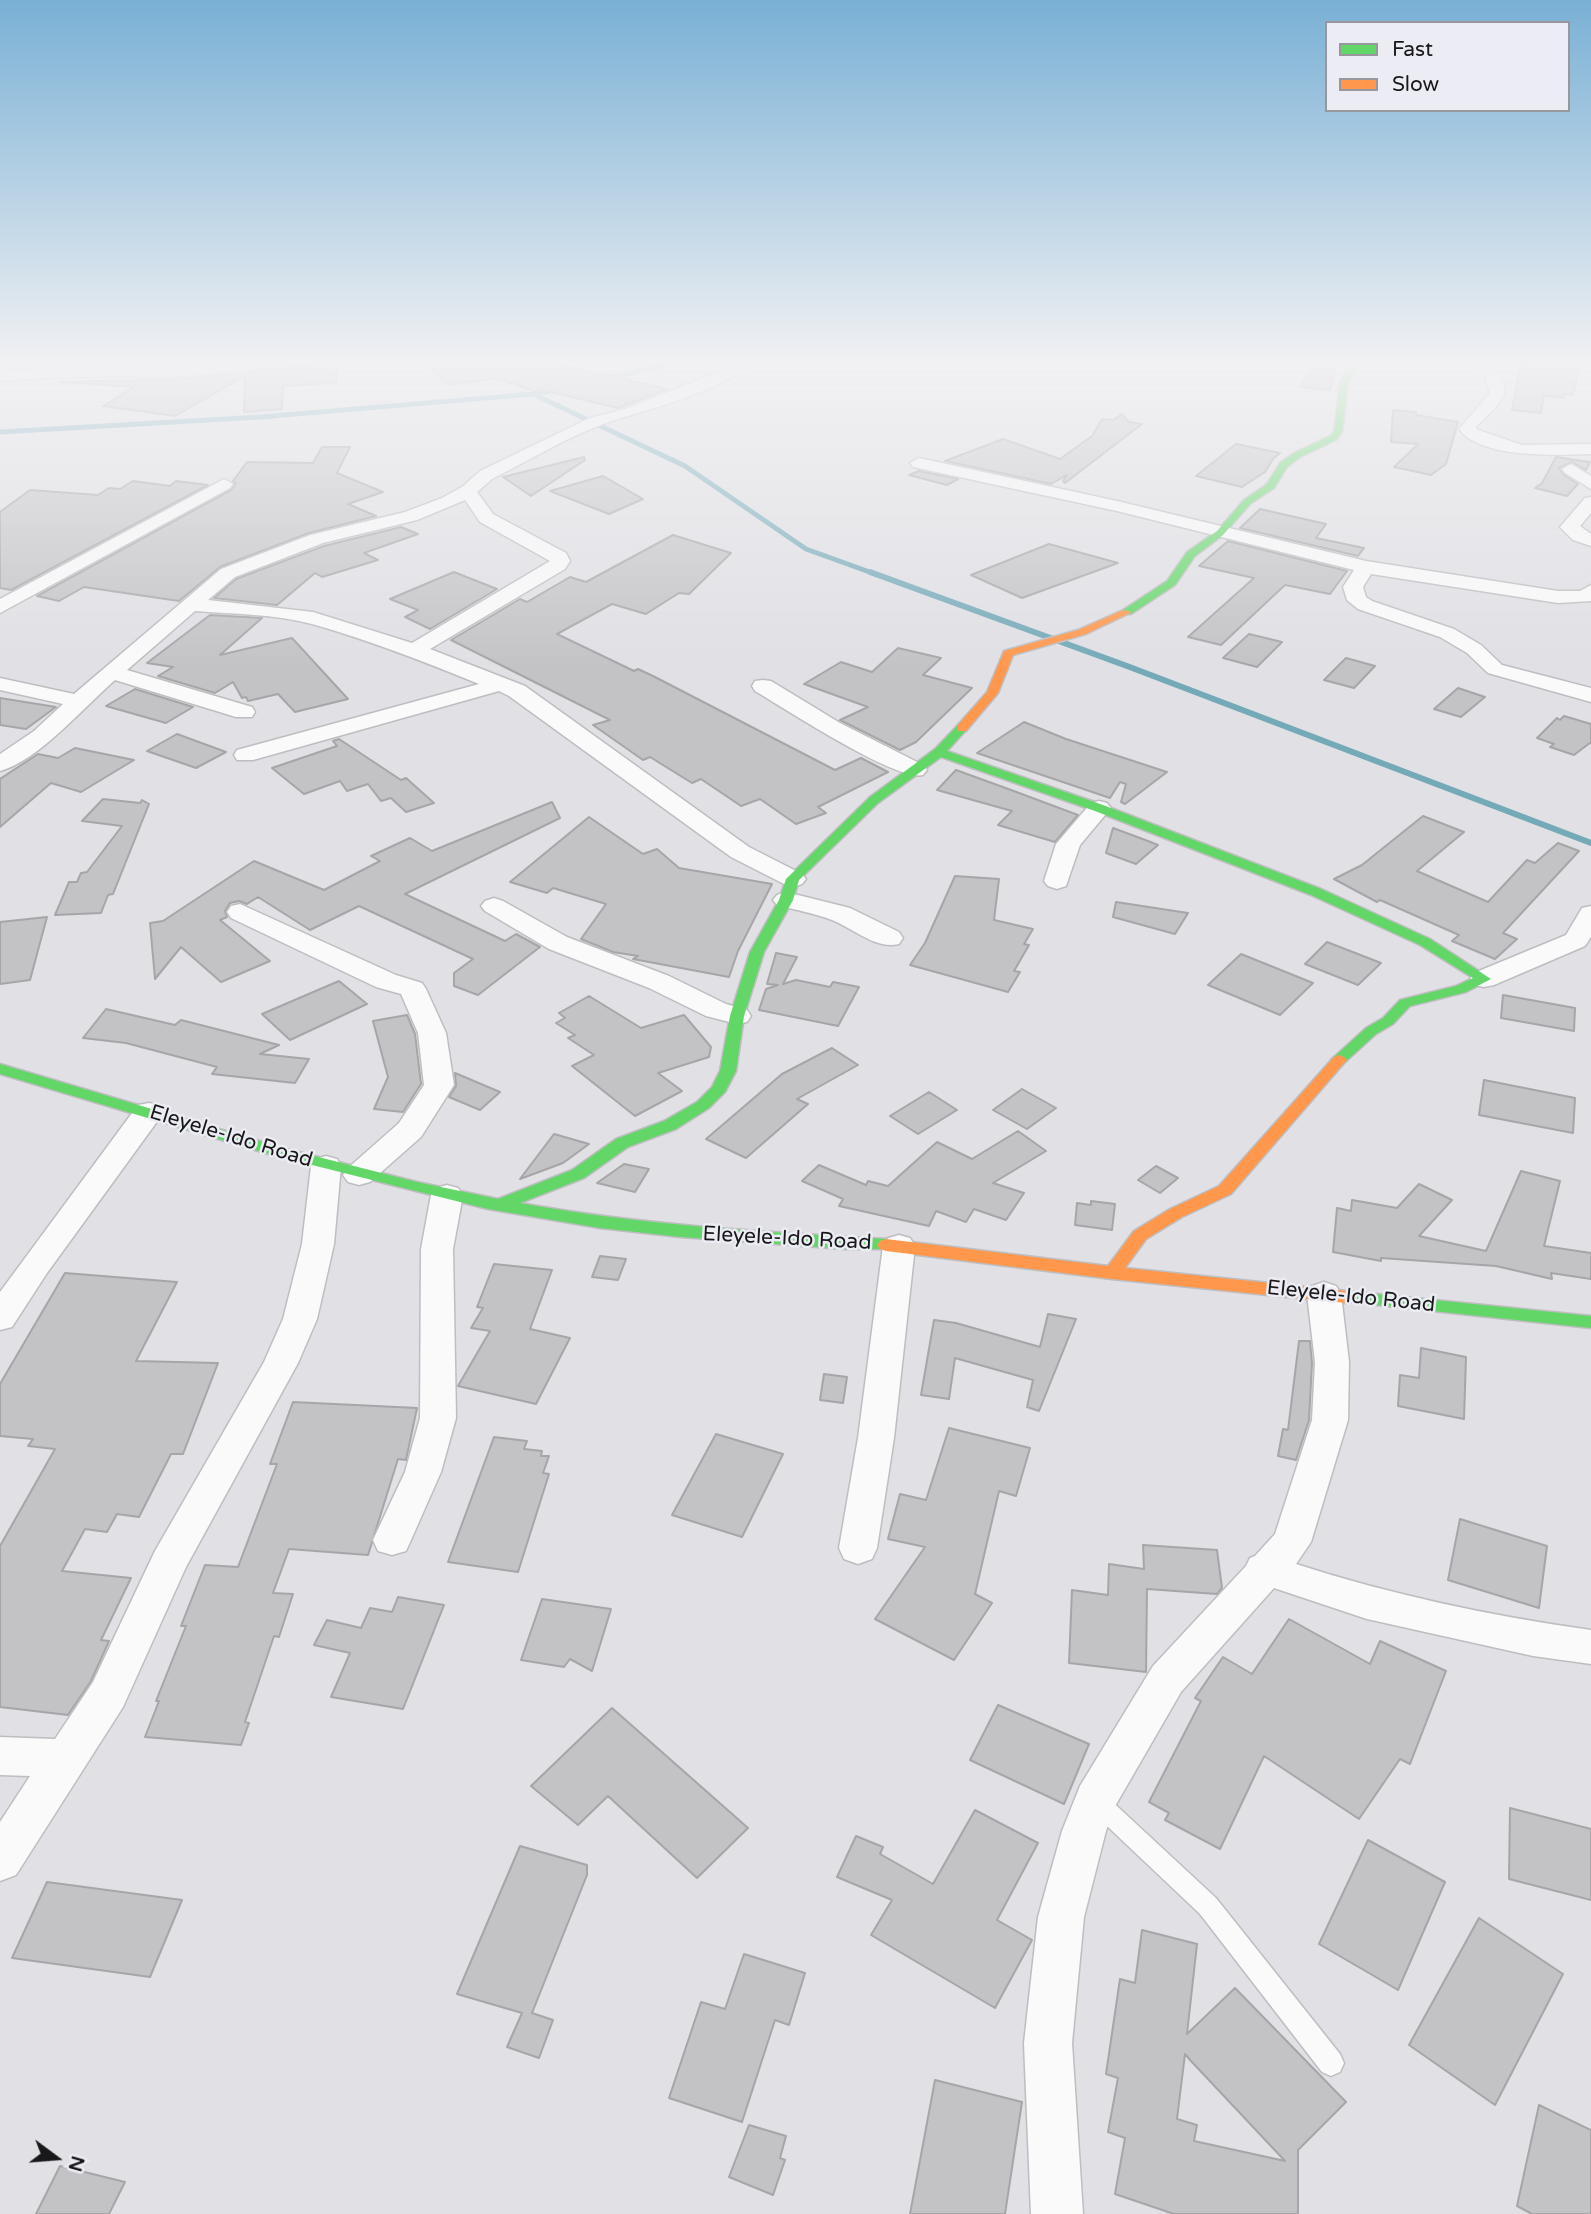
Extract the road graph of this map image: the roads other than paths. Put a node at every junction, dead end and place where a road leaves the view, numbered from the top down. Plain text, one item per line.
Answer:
1 (512, 462) edge
2 (1288, 462) edge
3 (919, 463) dead end
4 (1571, 469) dead end
5 (224, 484) dead end
6 (1591, 484) edge
7 (468, 491) junction
8 (1591, 502) edge
9 (1220, 533) junction
10 (1591, 540) edge
11 (1366, 567) junction
12 (1591, 591) edge
13 (189, 606) junction
14 (0, 607) edge
15 (414, 650) junction
16 (111, 672) junction
17 (0, 684) edge
18 (502, 684) junction
19 (763, 686) dead end
20 (1591, 695) edge
21 (78, 701) junction
22 (244, 712) dead end
23 (939, 752) junction
24 (245, 755) dead end
25 (0, 764) edge
26 (915, 770) junction
27 (1099, 808) junction
28 (1057, 881) dead end
29 (790, 889) junction
30 (494, 906) dead end
31 (240, 912) dead end
32 (1591, 914) edge
33 (890, 937) dead end
34 (1483, 979) junction
35 (737, 1016) junction
36 (0, 1069) edge
37 (149, 1112) junction
38 (343, 1170) junction
39 (447, 1195) junction
40 (499, 1205) junction
41 (899, 1246) junction
42 (1112, 1273) junction
43 (1324, 1294) junction
44 (0, 1318) edge
45 (1591, 1322) edge
46 (392, 1540) dead end
47 (858, 1548) dead end
48 (1264, 1569) junction
49 (1591, 1647) edge
50 (0, 1756) edge
51 (65, 1759) junction
52 (1095, 1800) junction
53 (0, 1860) edge
54 (1331, 2063) dead end
55 (1057, 2214) edge

1 - 7 street
2 - 9 street
3 - 9 street
4 - 6 street
5 - 14 street
7 - 13 street
7 - 15 street
8 - 10 street
9 - 11 street
9 - 23 street
11 - 12 street
11 - 20 street
13 - 15 street
13 - 16 street
15 - 18 street
16 - 21 street
16 - 22 street
17 - 21 street
18 - 24 street
18 - 29 street
19 - 26 street
21 - 25 street
23 - 26 street
23 - 27 street
26 - 29 street
27 - 28 street
27 - 34 street
29 - 33 street
29 - 35 street
30 - 35 street
31 - 38 street
32 - 34 street
34 - 42 street
35 - 40 street
36 - 37 street, Eleyele-Ido Road
37 - 38 street, Eleyele-Ido Road
37 - 44 street
38 - 39 street, Eleyele-Ido Road
38 - 51 street
39 - 40 street, Eleyele-Ido Road
39 - 46 street
40 - 41 street, Eleyele-Ido Road
41 - 42 street, Eleyele-Ido Road
41 - 47 street
42 - 43 street, Eleyele-Ido Road
43 - 45 street, Eleyele-Ido Road
43 - 48 street
48 - 49 street
48 - 52 street
50 - 51 street
51 - 53 street
52 - 54 lane
52 - 55 street

